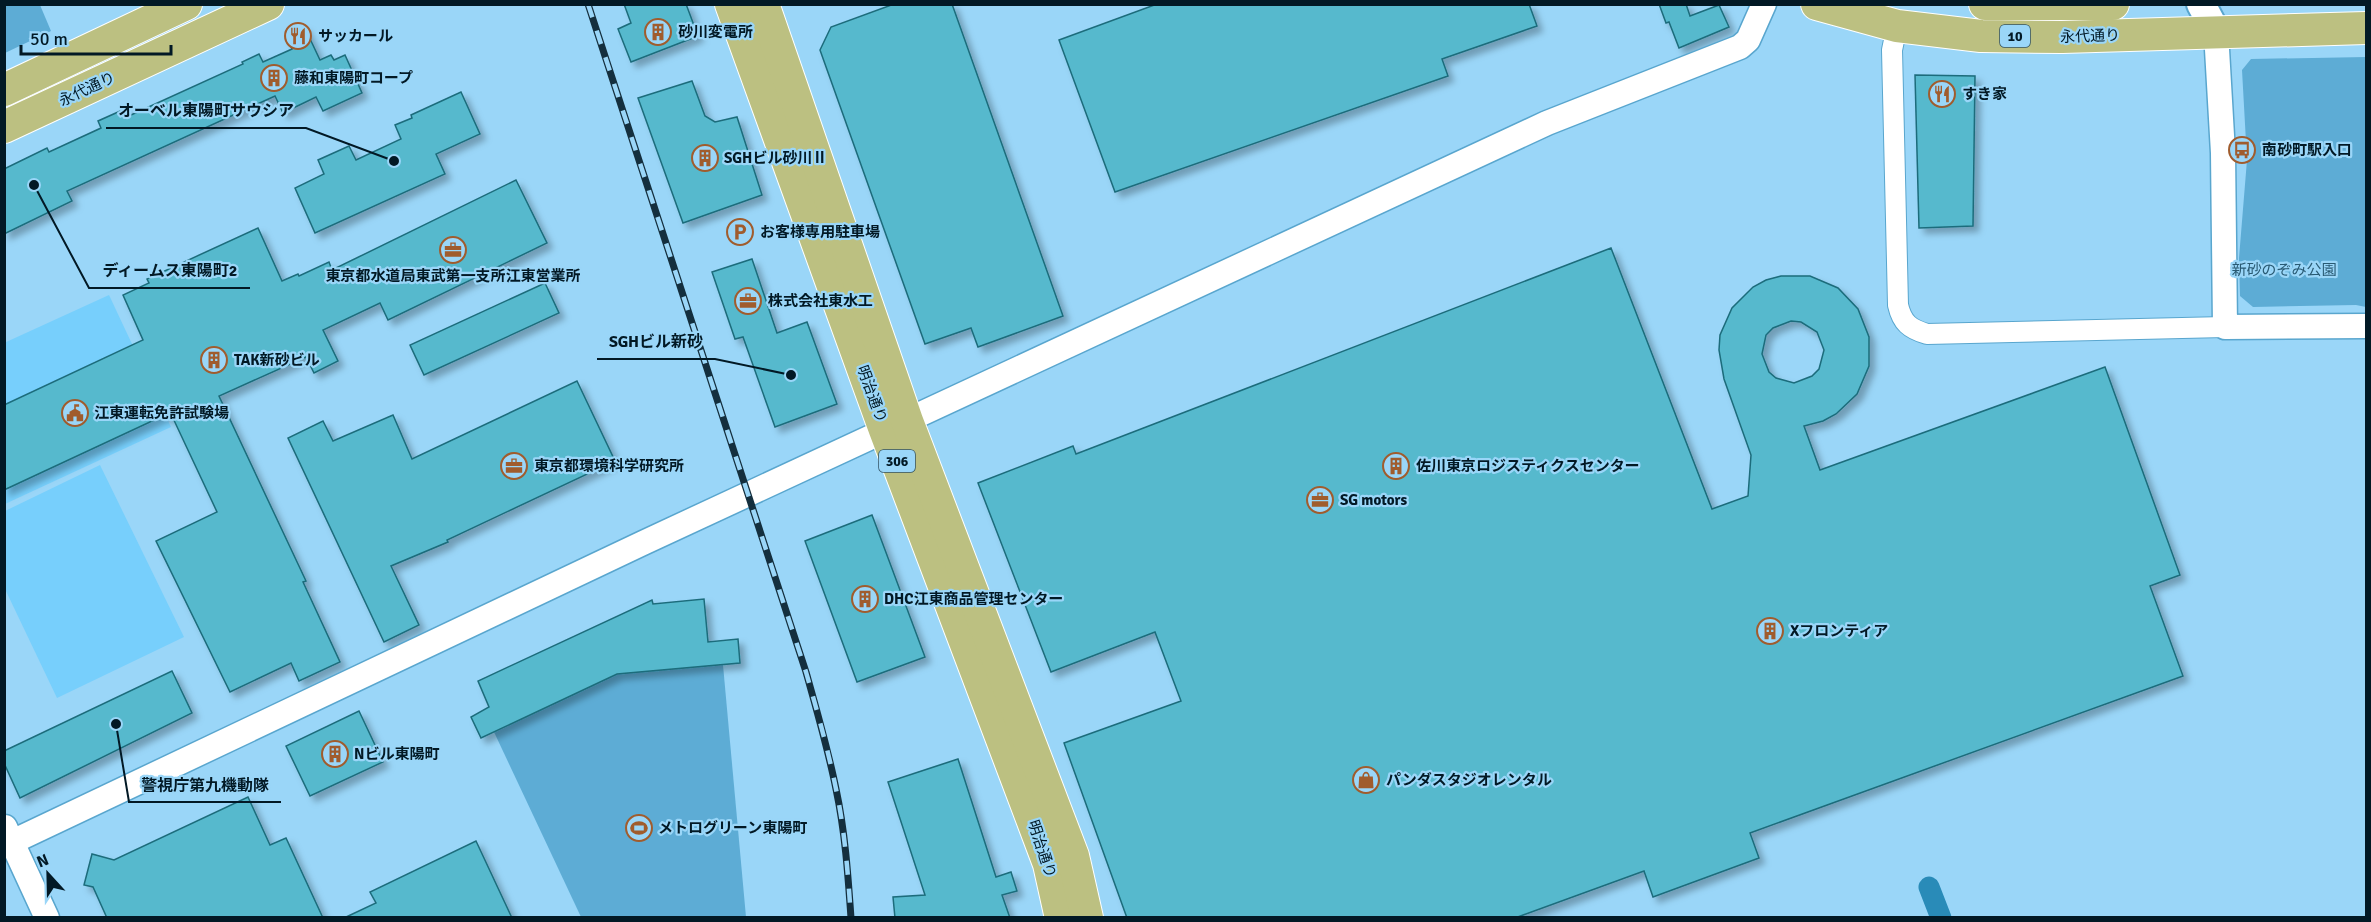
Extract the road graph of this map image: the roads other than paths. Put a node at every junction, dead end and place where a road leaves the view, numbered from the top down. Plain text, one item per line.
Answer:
1 (186, 4) edge
2 (268, 4) edge
3 (731, 4) edge
4 (763, 4) edge
5 (1764, 4) edge
6 (1817, 4) edge
7 (1985, 4) edge
8 (2113, 4) edge
9 (2200, 4) edge
10 (2221, 18) edge
11 (1897, 26) junction
12 (2367, 28) edge
13 (4, 90) edge
14 (4, 127) edge
15 (2367, 326) edge
16 (2225, 327) junction
17 (896, 425) junction
18 (8, 835) edge
19 (47, 918) edge
20 (1061, 918) edge
21 (1087, 918) edge

1 - 13 main road
2 - 14 main road, 永代通り
3 - 17 main road, 明治通り / 306
4 - 17 main road, 明治通り / 306
5 - 17 street
6 - 11 main road, 永代通り / 10
7 - 8 main road, 永代通り / 10
9 - 10 main road
10 - 11 main road, 永代通り / 10
10 - 12 main road, 永代通り / 10
10 - 16 street
11 - 16 street
15 - 16 street
17 - 18 street
17 - 20 main road, 明治通り / 306
17 - 21 main road, 明治通り / 306
18 - 19 street

